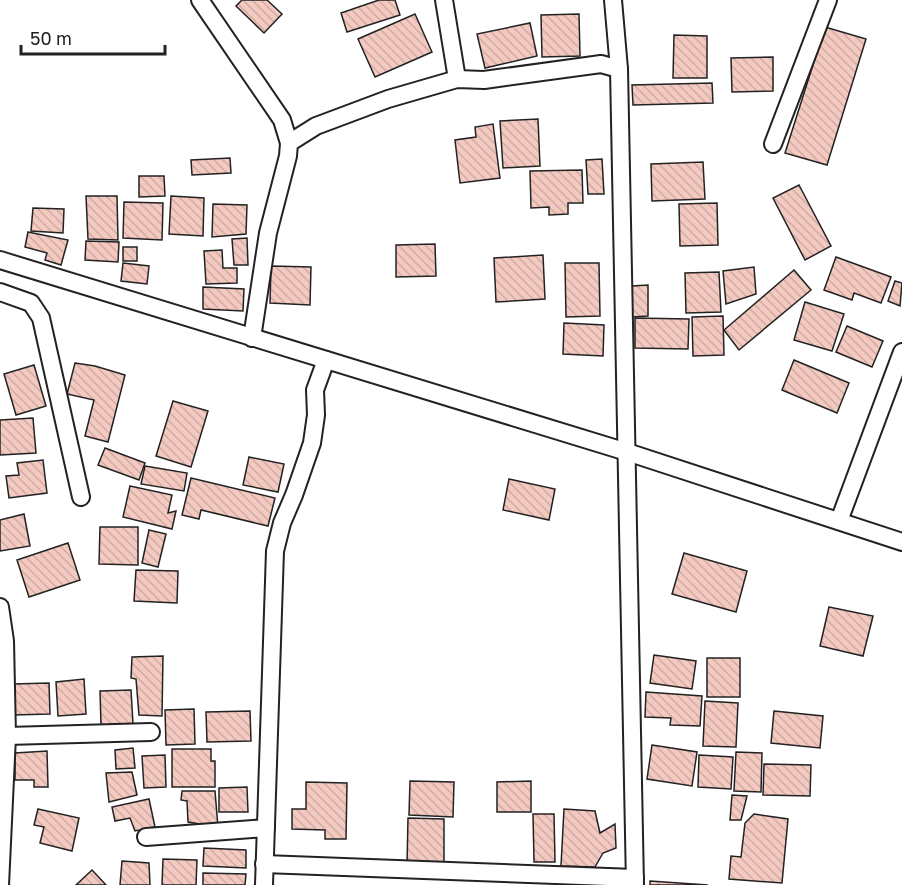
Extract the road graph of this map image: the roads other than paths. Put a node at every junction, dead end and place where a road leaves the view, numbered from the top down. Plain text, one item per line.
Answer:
1 (200, 0) edge
2 (444, 0) edge
3 (613, 0) edge
4 (828, 0) edge
5 (619, 69) junction
6 (457, 79) junction
7 (289, 142) junction
8 (773, 144) dead end
9 (0, 260) edge
10 (0, 292) edge
11 (252, 338) junction
12 (902, 352) edge
13 (326, 360) junction
14 (627, 452) junction
15 (81, 497) dead end
16 (839, 521) junction
17 (902, 542) edge
18 (0, 607) edge
19 (151, 732) dead end
20 (7, 736) junction
21 (266, 828) junction
22 (146, 837) dead end
23 (264, 864) junction
24 (635, 881) edge
25 (0, 885) edge
26 (264, 885) edge

1 - 7 street
2 - 6 street
3 - 5 street
4 - 8 street
5 - 6 street
5 - 14 street
6 - 7 street
7 - 11 street
9 - 11 street
10 - 15 street
11 - 13 street
12 - 16 street
13 - 14 street
13 - 21 street
14 - 16 street
14 - 24 street
16 - 17 street
18 - 20 street
19 - 20 street
20 - 25 street
21 - 22 street
21 - 23 street
23 - 24 street
23 - 26 street

